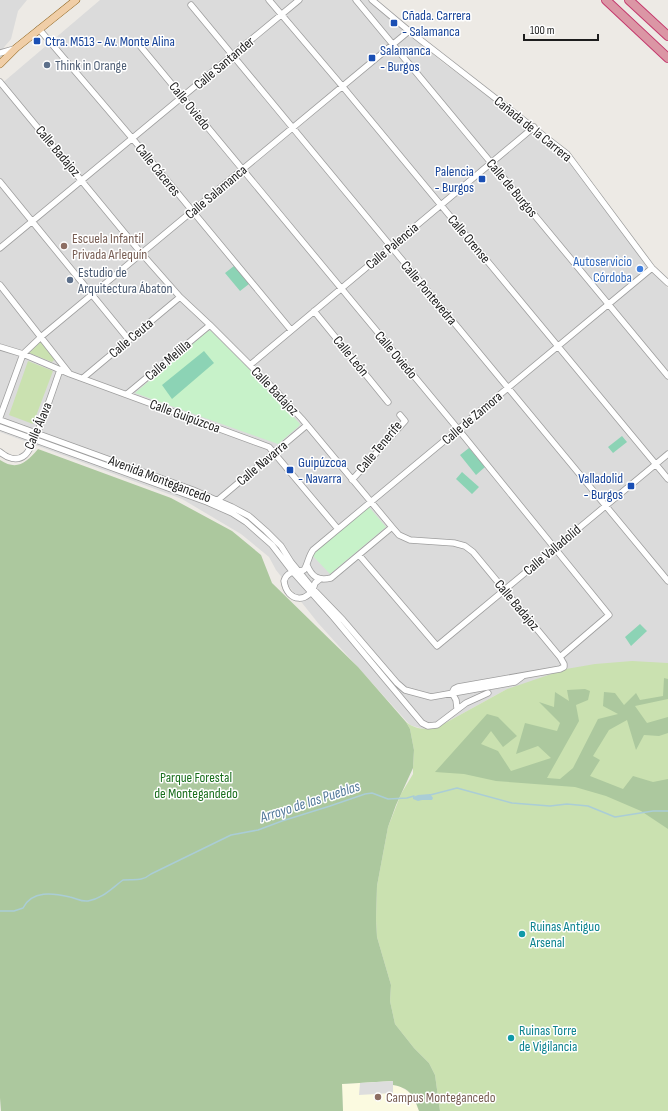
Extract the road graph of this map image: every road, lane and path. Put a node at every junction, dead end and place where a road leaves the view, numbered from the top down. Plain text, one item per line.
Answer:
1 (76, 0) edge
2 (269, 0) edge
3 (299, 0) edge
4 (356, 0) edge
5 (372, 0) edge
6 (606, 0) edge
7 (629, 0) edge
8 (191, 5) dead end
9 (282, 14) junction
10 (39, 29) junction
11 (409, 31) junction
12 (668, 36) edge
13 (393, 45) junction
14 (140, 47) dead end
15 (16, 48) junction
16 (0, 53) edge
17 (232, 56) junction
18 (668, 58) edge
19 (0, 64) edge
20 (0, 82) edge
21 (343, 87) junction
22 (182, 97) junction
23 (534, 127) junction
24 (293, 128) junction
25 (132, 138) junction
26 (491, 164) junction
27 (242, 170) junction
28 (82, 180) junction
29 (0, 182) edge
30 (441, 205) junction
31 (192, 212) junction
32 (32, 221) junction
33 (391, 247) junction
34 (0, 248) edge
35 (142, 254) junction
36 (652, 268) junction
37 (668, 283) edge
38 (0, 285) edge
39 (341, 288) junction
40 (92, 295) junction
41 (180, 297) junction
42 (608, 304) junction
43 (314, 311) junction
44 (210, 325) junction
45 (291, 330) junction
46 (42, 336) junction
47 (129, 340) junction
48 (557, 346) junction
49 (0, 347) edge
50 (23, 354) junction
51 (57, 357) junction
52 (250, 364) junction
53 (50, 366) junction
54 (60, 370) junction
55 (70, 374) junction
56 (668, 376) edge
57 (83, 378) junction
58 (507, 388) junction
59 (127, 394) junction
60 (388, 402) dead end
61 (400, 415) dead end
62 (0, 417) edge
63 (0, 420) edge
64 (307, 425) junction
65 (0, 427) edge
66 (458, 429) junction
67 (36, 436) junction
68 (0, 452) edge
69 (275, 453) junction
70 (668, 454) edge
71 (655, 464) junction
72 (668, 479) edge
73 (352, 480) junction
74 (218, 500) junction
75 (370, 502) junction
76 (605, 505) junction
77 (392, 527) junction
78 (338, 529) junction
79 (555, 548) junction
80 (359, 555) junction
81 (307, 565) junction
82 (296, 571) junction
83 (320, 579) junction
84 (668, 581) edge
85 (312, 590) junction
86 (504, 590) junction
87 (560, 656) junction
88 (564, 666) joint
89 (411, 692) junction
90 (452, 693) junction
91 (488, 693) dead end
92 (401, 699) junction
93 (457, 708) junction

1 - 10 main road
2 - 9 street, Calle Orense
3 - 9 street, Calle Santander
4 - 13 street, Calle de Burgos
5 - 11 street, Cañada de la Carrera
6 - 18 highway
7 - 12 highway
8 - 17 street, Calle Pontevedra
9 - 17 street, Calle Santander
9 - 21 street, Calle Orense
10 - 15 main road
10 - 25 street, Calle Cáceres
11 - 13 street, Calle Salamanca
11 - 23 street, Cañada de la Carrera
13 - 21 street, Calle Salamanca
13 - 26 street, Calle de Burgos
14 - 22 street, Calle Oviedo
15 - 16 street
15 - 19 main road
17 - 22 street, Calle Santander
17 - 24 street, Calle Pontevedra
20 - 28 street, Calle Badajoz
21 - 24 street, Calle Salamanca
21 - 30 street, Calle Orense
22 - 25 street, Calle Santander
22 - 27 street, Calle Oviedo
23 - 26 street, Calle Palencia
23 - 36 street, Cañada de la Carrera
24 - 27 street, Calle Salamanca
24 - 33 street, Calle Pontevedra
25 - 28 street, Calle Santander
25 - 31 street, Calle Cáceres
26 - 30 street, Calle Palencia
26 - 42 street, Calle de Burgos
27 - 31 street, Calle Salamanca
27 - 39 street, Calle Oviedo
28 - 32 street, Calle Santander
28 - 35 street, Calle Badajoz
29 - 32 street
30 - 33 street, Calle Palencia
30 - 48 street, Calle Orense
31 - 35 street, Calle Salamanca
31 - 45 street, Calle Cáceres
32 - 34 street, Calle Santander
32 - 40 street
33 - 39 street, Calle Palencia
33 - 58 street, Calle Pontevedra
35 - 40 street, Calle Salamanca
35 - 41 street, Calle Badajoz
36 - 37 street, Cañada de la Carrera
36 - 42 street, Calle de Zamora
38 - 46 street
39 - 43 street, Calle Palencia
39 - 66 street, Calle Oviedo
40 - 46 street, Calle Salamanca
40 - 47 street
41 - 44 street, Calle Badajoz
41 - 47 street, Calle Ceuta
42 - 48 street, Calle de Zamora
42 - 56 street, Calle de Burgos
43 - 45 street, Calle Palencia
43 - 60 street, Calle León
44 - 52 street, Calle Badajoz
44 - 59 street, Calle Melilla
45 - 52 street, Calle Palencia
46 - 50 street, Calle Salamanca
46 - 51 street
47 - 57 street, Calle Ceuta
48 - 58 street, Calle de Zamora
48 - 71 street, Calle Orense
49 - 50 street, Calle Guipúzcoa
50 - 53 street, Calle Guipúzcoa
50 - 62 street
51 - 53 street
51 - 55 street
52 - 64 street, Calle Badajoz
53 - 54 street, Calle Guipúzcoa
54 - 55 street, Calle Guipúzcoa
54 - 67 street, Calle Álava
55 - 57 street, Calle Guipúzcoa
57 - 59 street, Calle Guipúzcoa
58 - 66 street, Calle de Zamora
58 - 76 street, Calle Pontevedra
59 - 69 street, Calle Guipúzcoa
61 - 73 street, Calle Tenerife
63 - 67 street, Avenida Montegancedo
64 - 69 street, Calle Navarra
64 - 73 street, Calle Badajoz
65 - 67 street, Avenida Montegancedo
66 - 75 street, Calle de Zamora
66 - 79 street, Calle Oviedo
67 - 68 street, Calle Álava
67 - 74 street, Avenida Montegancedo
67 - 82 street, Avenida Montegancedo
69 - 74 street, Calle Navarra
69 - 78 street, Calle Guipúzcoa
70 - 71 street, Calle Valladolid
71 - 72 street, Calle Orense
71 - 76 street, Calle Valladolid
73 - 75 street, Calle Badajoz
74 - 82 street, Avenida Montegancedo
75 - 77 street, Calle Badajoz
75 - 78 street, Calle de Zamora
76 - 79 street, Calle Valladolid
76 - 84 street, Calle Pontevedra
77 - 80 street
77 - 86 street, Calle Badajoz
78 - 81 street, Calle de Zamora
79 - 86 street, Calle Valladolid
79 - 87 street, Calle Oviedo
80 - 83 street
80 - 86 street, Calle Valladolid
81 - 82 street, Calle de Zamora
81 - 83 street
82 - 85 street, Avenida Montegancedo
82 - 85 street
83 - 85 street
85 - 89 street, Avenida Montegancedo
85 - 92 street, Avenida Montegancedo
86 - 87 street, Calle Badajoz
87 - 88 street, Calle Badajoz
88 - 90 street, Avenida Montegancedo
89 - 90 street, Avenida Montegancedo
89 - 92 street
90 - 93 street
91 - 93 street, Avenida Montegancedo
92 - 93 street, Avenida Montegancedo

